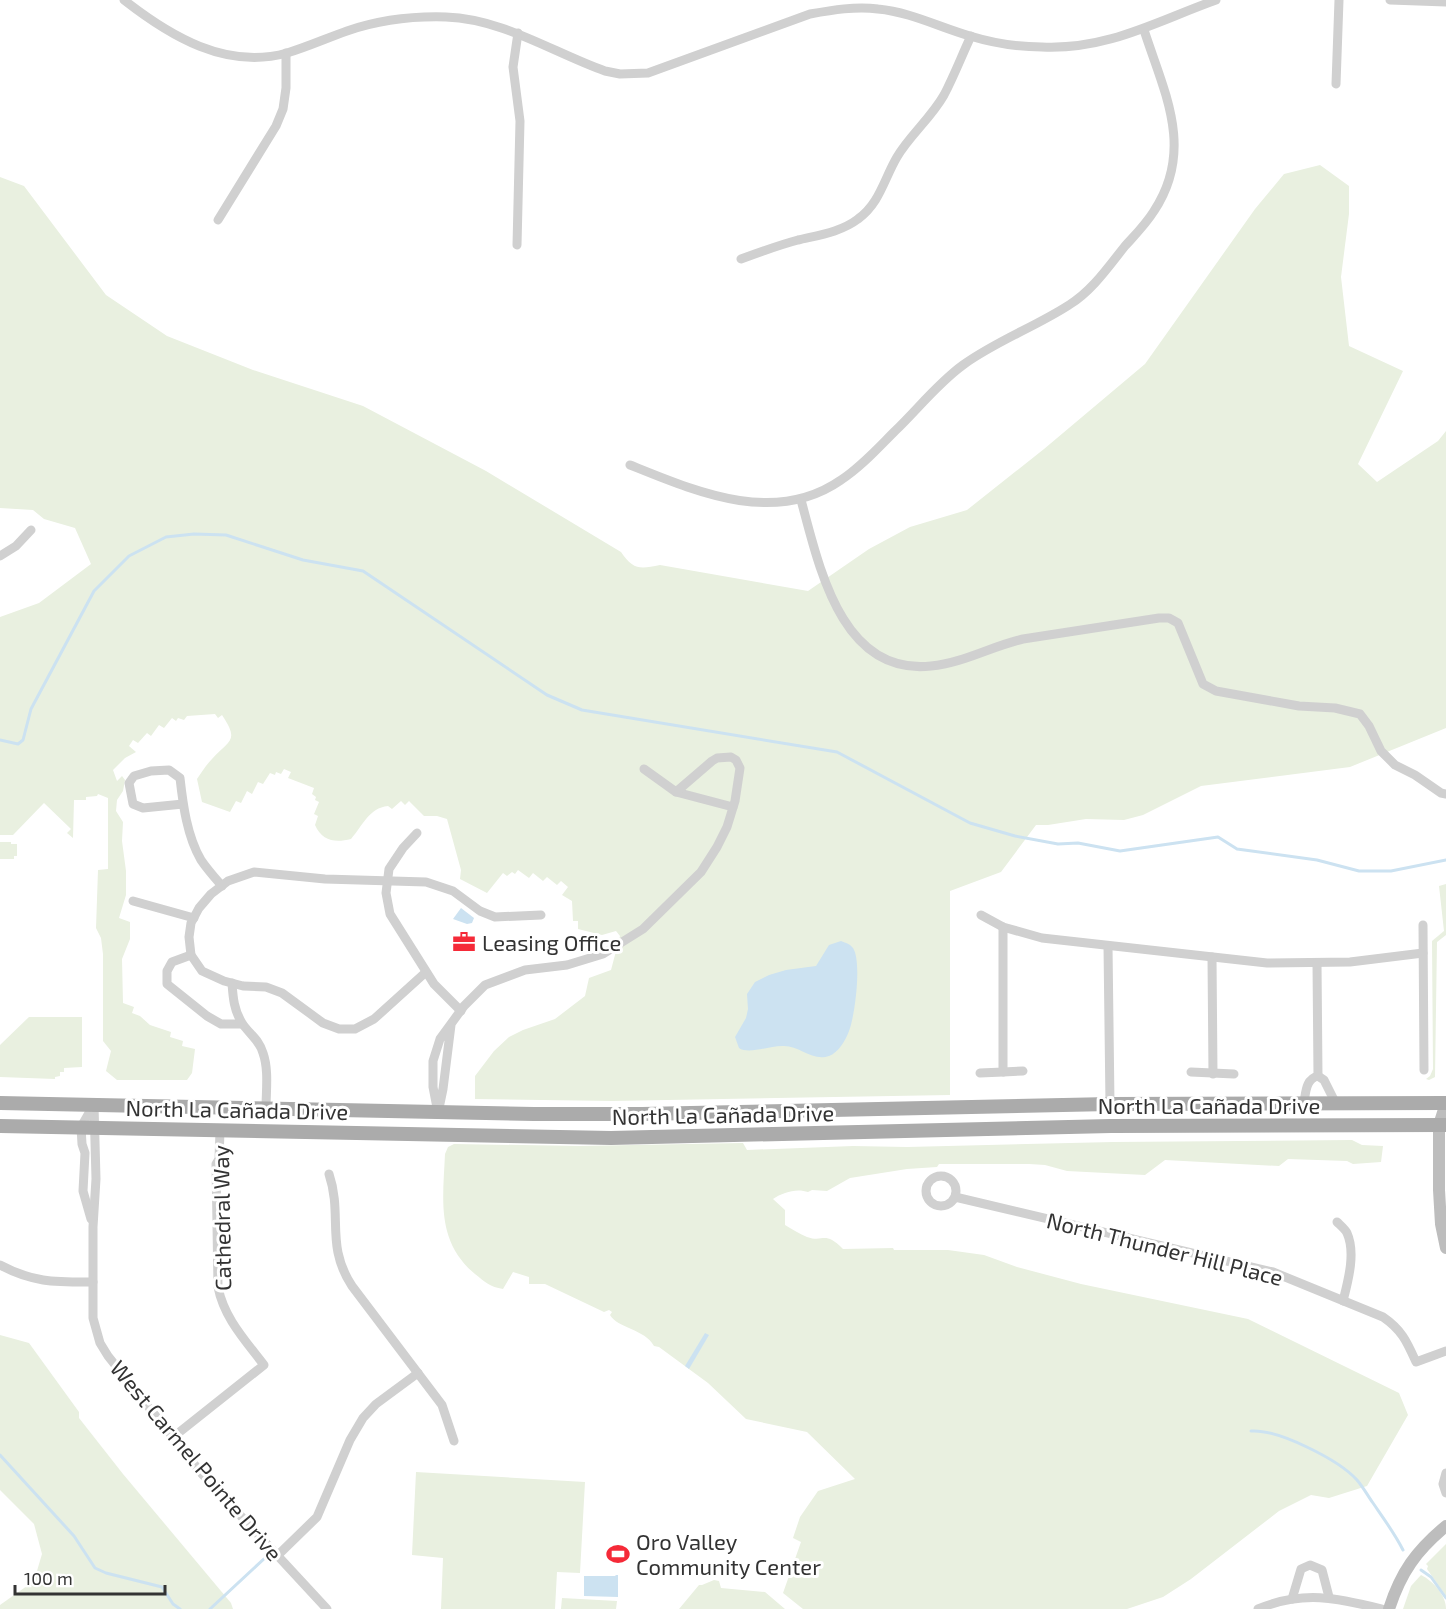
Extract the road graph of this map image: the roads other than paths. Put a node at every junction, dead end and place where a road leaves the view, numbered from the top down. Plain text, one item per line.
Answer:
1 (124, 0) edge
2 (1216, 0) edge
3 (1339, 0) edge
4 (1390, 0) edge
5 (1446, 2) edge
6 (1144, 30) junction
7 (518, 33) junction
8 (971, 36) junction
9 (286, 53) junction
10 (1336, 84) dead end
11 (219, 220) dead end
12 (517, 245) dead end
13 (741, 259) dead end
14 (630, 465) dead end
15 (801, 500) junction
16 (31, 530) dead end
17 (0, 556) edge
18 (644, 769) dead end
19 (676, 792) junction
20 (1446, 794) edge
21 (183, 804) junction
22 (733, 807) junction
23 (417, 833) dead end
24 (388, 881) junction
25 (222, 886) junction
26 (133, 901) dead end
27 (541, 915) dead end
28 (981, 915) dead end
29 (194, 918) junction
30 (1423, 925) dead end
31 (1003, 927) junction
32 (1108, 946) junction
33 (1423, 953) junction
34 (191, 955) junction
35 (1212, 957) junction
36 (1317, 963) junction
37 (426, 972) junction
38 (232, 983) junction
39 (461, 1011) junction
40 (242, 1024) junction
41 (1424, 1070) dead end
42 (1023, 1071) dead end
43 (1003, 1072) junction
44 (1191, 1072) dead end
45 (980, 1073) dead end
46 (1213, 1074) junction
47 (1234, 1074) dead end
48 (1318, 1076) junction
49 (1304, 1102) junction
50 (1335, 1102) junction
51 (0, 1103) edge
52 (1446, 1103) edge
53 (1110, 1104) junction
54 (94, 1105) junction
55 (912, 1108) junction
56 (266, 1109) junction
57 (438, 1113) junction
58 (1443, 1125) edge
59 (0, 1126) edge
60 (88, 1127) junction
61 (220, 1131) junction
62 (913, 1131) junction
63 (329, 1174) dead end
64 (955, 1197) dead end
65 (1337, 1222) dead end
66 (1446, 1248) edge
67 (0, 1265) edge
68 (93, 1282) junction
69 (1343, 1301) junction
70 (1446, 1351) edge
71 (418, 1373) junction
72 (172, 1438) junction
73 (454, 1441) dead end
74 (1446, 1473) edge
75 (1446, 1493) edge
76 (1446, 1526) edge
77 (277, 1556) junction
78 (1329, 1597) junction
79 (1292, 1599) junction
80 (327, 1609) edge
81 (1258, 1609) edge
82 (1382, 1609) edge
83 (1389, 1609) edge

1 - 9 street
2 - 6 street
3 - 10 street
4 - 5 street
6 - 8 street
6 - 15 street
7 - 8 street
7 - 9 street
7 - 12 street
8 - 13 street
9 - 11 street
14 - 15 street
15 - 20 street
16 - 17 street
18 - 19 street
19 - 22 street
19 - 22 street
21 - 21 street
21 - 25 street
22 - 39 street
23 - 24 street
24 - 25 street
24 - 27 street
24 - 37 street
25 - 29 street
26 - 29 street
28 - 31 street
29 - 34 street
30 - 33 street
31 - 32 street
31 - 43 street
32 - 35 street
32 - 53 street
33 - 36 street
33 - 41 street
34 - 38 street
34 - 40 street
35 - 36 street
35 - 46 street
36 - 48 street
37 - 38 street
37 - 39 street
38 - 40 street
39 - 57 street
40 - 56 street
42 - 43 street
43 - 45 street
44 - 46 street
46 - 47 street
48 - 49 street
48 - 50 street
49 - 50 main road, North La Cañada Drive
49 - 53 main road, North La Cañada Drive
50 - 52 main road, North La Cañada Drive
51 - 54 main road, North La Cañada Drive
52 - 58 street
53 - 55 main road, North La Cañada Drive
54 - 56 main road, North La Cañada Drive
54 - 60 street, West Carmel Pointe Drive
55 - 57 main road, North La Cañada Drive
55 - 62 main road
56 - 57 main road, North La Cañada Drive
58 - 62 main road, North La Cañada Drive
58 - 66 street
59 - 60 main road, North La Cañada Drive
60 - 61 main road, North La Cañada Drive
60 - 68 street, West Carmel Pointe Drive
61 - 62 main road, North La Cañada Drive
61 - 72 street, Cathedral Way
63 - 71 street
64 - 69 street, North Thunder Hill Place
65 - 69 street
67 - 68 street
68 - 72 street, West Carmel Pointe Drive
69 - 70 street, North Thunder Hill Place
71 - 73 street
71 - 77 street
72 - 77 street, West Carmel Pointe Drive
74 - 75 street
76 - 83 street
77 - 80 street, West Carmel Pointe Drive
78 - 79 street
78 - 79 street
78 - 82 street
79 - 81 street

